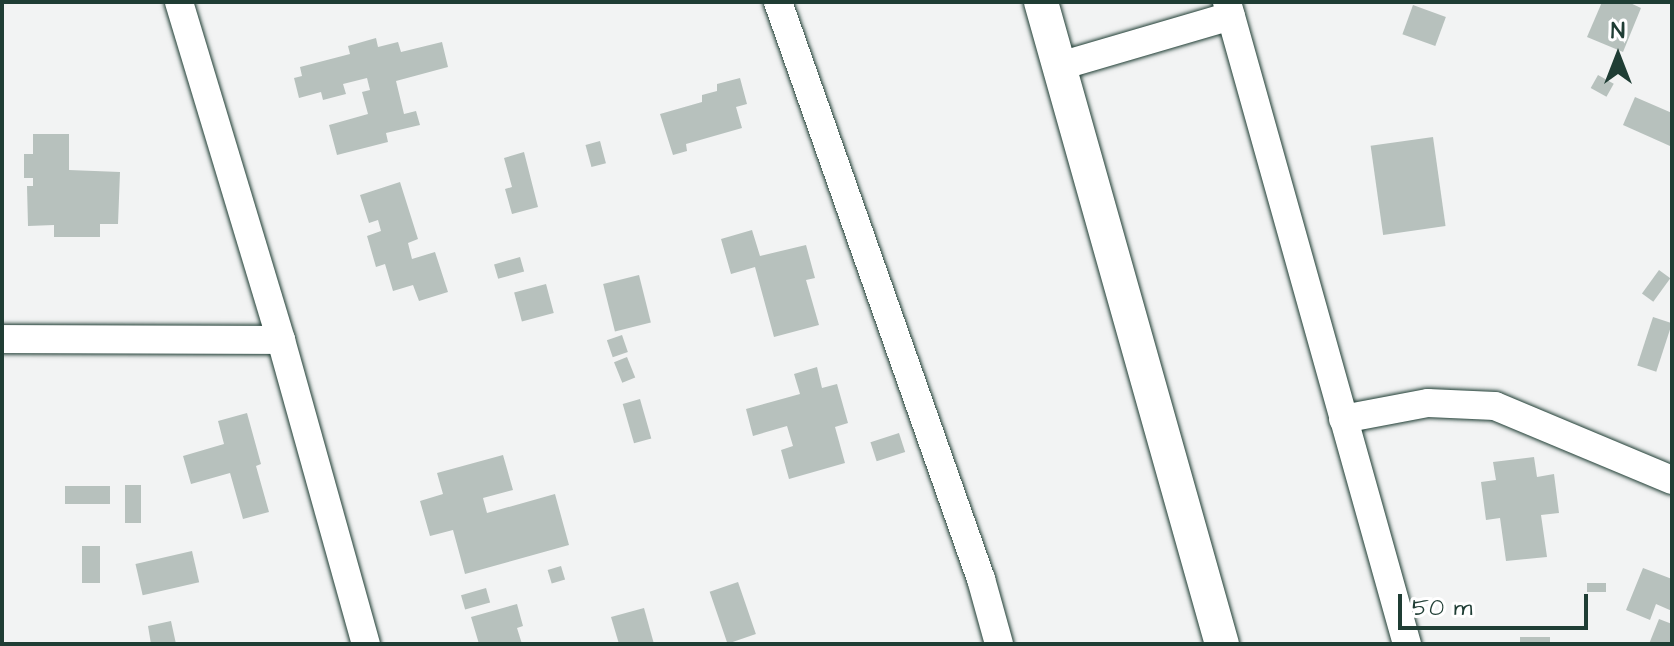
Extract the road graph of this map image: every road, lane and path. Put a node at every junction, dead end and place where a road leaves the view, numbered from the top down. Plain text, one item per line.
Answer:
1 (179, 2) edge
2 (778, 2) edge
3 (1041, 2) edge
4 (1229, 9) edge
5 (1060, 66) junction
6 (2, 339) edge
7 (281, 340) junction
8 (1343, 419) junction
9 (1672, 480) edge
10 (366, 644) edge
11 (999, 644) edge
12 (1222, 644) edge
13 (1407, 644) edge

1 - 7 street
2 - 11 street
3 - 5 street
4 - 5 street
4 - 8 street
5 - 12 street
6 - 7 street
7 - 10 street
8 - 9 street
8 - 13 street

